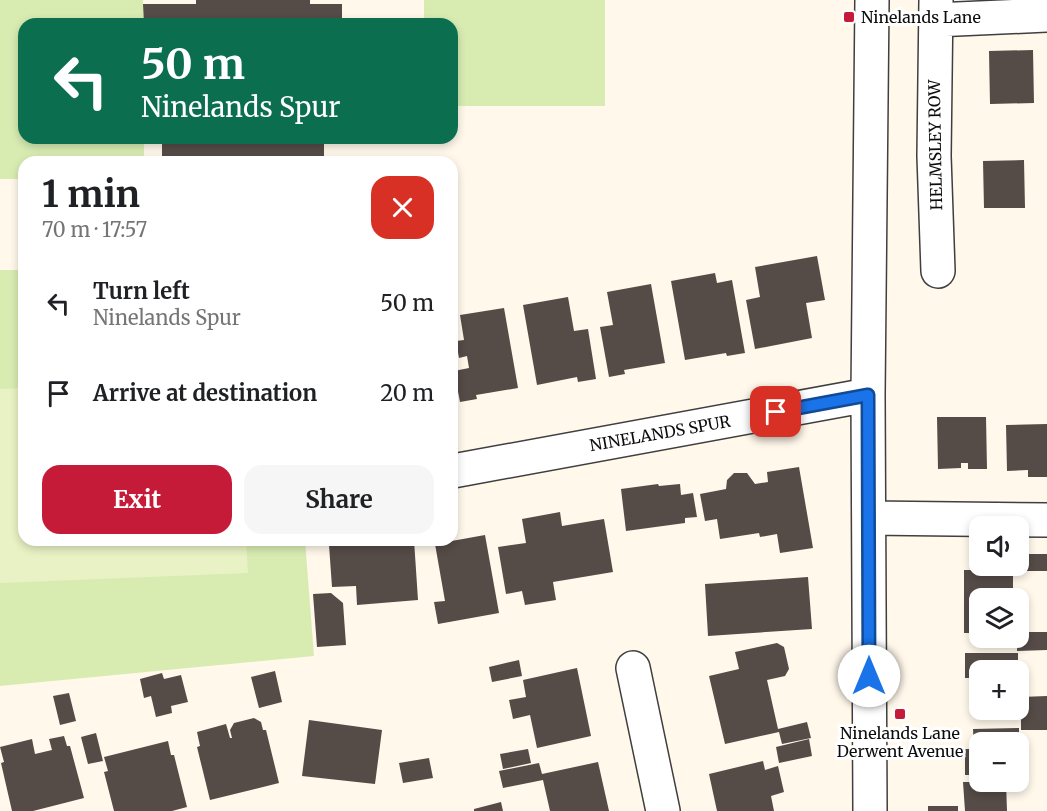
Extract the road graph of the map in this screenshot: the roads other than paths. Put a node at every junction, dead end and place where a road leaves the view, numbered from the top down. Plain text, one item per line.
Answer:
1 (872, 0) edge
2 (936, 10) edge
3 (1047, 15) edge
4 (938, 271) dead end
5 (868, 395) junction
6 (458, 470) edge
7 (869, 518) junction
8 (1047, 520) edge
9 (633, 668) dead end
10 (663, 811) edge
11 (870, 811) edge

1 - 5 street
2 - 3 street, HELMSLEY ROW
2 - 4 street, HELMSLEY ROW
5 - 6 street, NINELANDS SPUR
5 - 7 street
7 - 8 street
7 - 11 street
9 - 10 street

